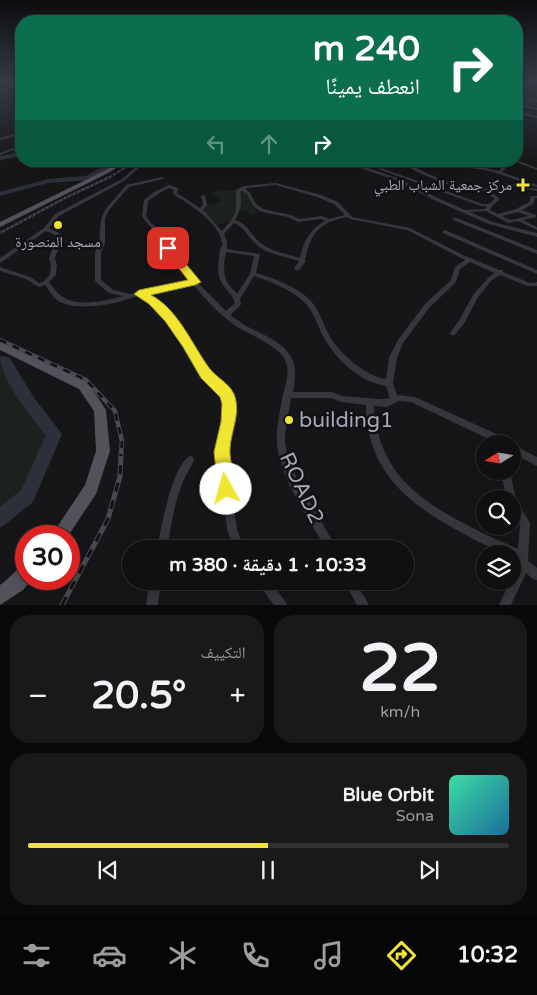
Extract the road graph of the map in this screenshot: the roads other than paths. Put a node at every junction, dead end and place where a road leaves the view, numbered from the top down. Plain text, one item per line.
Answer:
1 (523, 113) edge
2 (537, 116) edge
3 (15, 135) edge
4 (0, 139) edge
5 (15, 148) edge
6 (0, 154) edge
7 (523, 164) edge
8 (528, 166) junction
9 (114, 167) edge
10 (138, 167) edge
11 (360, 167) edge
12 (372, 167) edge
13 (412, 167) edge
14 (430, 167) edge
15 (450, 167) joint
16 (505, 167) edge
17 (537, 169) edge
18 (500, 172) junction
19 (162, 178) dead end
20 (517, 178) junction
21 (537, 186) edge
22 (244, 189) junction
23 (485, 190) junction
24 (537, 190) edge
25 (204, 196) dead end
26 (537, 197) edge
27 (488, 207) junction
28 (201, 210) junction
29 (518, 210) junction
30 (465, 211) junction
31 (347, 216) junction
32 (497, 216) junction
33 (536, 216) edge
34 (455, 219) dead end
35 (519, 220) junction
36 (232, 221) junction
37 (328, 221) junction
38 (0, 225) edge
39 (537, 229) edge
40 (46, 230) junction
41 (445, 232) dead end
42 (222, 234) junction
43 (537, 235) edge
44 (223, 250) junction
45 (537, 252) edge
46 (470, 259) junction
47 (0, 261) edge
48 (302, 261) junction
49 (0, 268) edge
50 (297, 269) dead end
51 (501, 271) junction
52 (537, 272) edge
53 (253, 274) junction
54 (46, 282) junction
55 (195, 282) junction
56 (537, 284) edge
57 (139, 294) junction
58 (128, 295) junction
59 (238, 298) junction
60 (226, 314) junction
61 (453, 333) dead end
62 (0, 345) edge
63 (389, 383) junction
64 (288, 395) junction
65 (394, 399) junction
66 (370, 402) junction
67 (488, 435) edge
68 (521, 453) edge
69 (190, 460) dead end
70 (537, 462) edge
71 (521, 515) edge
72 (67, 525) edge
73 (164, 540) edge
74 (236, 540) edge
75 (327, 540) edge
76 (523, 560) junction
77 (537, 575) edge
78 (15, 585) edge
79 (154, 590) edge
80 (270, 590) edge
81 (354, 590) edge
82 (0, 596) edge
83 (152, 605) edge
84 (281, 605) edge
85 (363, 605) edge
86 (505, 605) edge

1 - 2 street
3 - 4 street
5 - 6 street
7 - 8 street
8 - 17 street
8 - 20 street
9 - 38 main road
10 - 40 street
11 - 30 street
12 - 27 street
13 - 23 street
14 - 15 street
15 - 18 street
16 - 18 street
18 - 20 street
19 - 58 street
20 - 21 street
22 - 31 street
22 - 36 street
22 - 37 street
23 - 24 street
23 - 27 street
25 - 28 street
26 - 29 street
27 - 30 street
27 - 32 street
28 - 42 street
28 - 55 street
29 - 32 street
29 - 33 street
30 - 43 street
31 - 37 street
31 - 46 street
32 - 35 street
33 - 35 street
34 - 45 street
35 - 39 street
36 - 42 street
36 - 48 street
37 - 48 street
40 - 47 street
40 - 54 street
41 - 52 street
42 - 44 street
44 - 53 street
44 - 59 street
46 - 51 street
46 - 63 street
48 - 50 street
49 - 54 street
51 - 56 street
51 - 61 street
53 - 59 street
53 - 63 street
54 - 58 street
55 - 57 street
55 - 60 street
57 - 58 street
57 - 74 street
59 - 60 street
60 - 64 street
62 - 72 main road
63 - 65 street
64 - 66 street
64 - 75 street, ROAD2
65 - 66 street
65 - 67 street
66 - 76 street
68 - 70 street
69 - 73 street
71 - 76 street
76 - 77 street
76 - 86 street
78 - 82 main road
79 - 83 street
80 - 84 street
81 - 85 street

